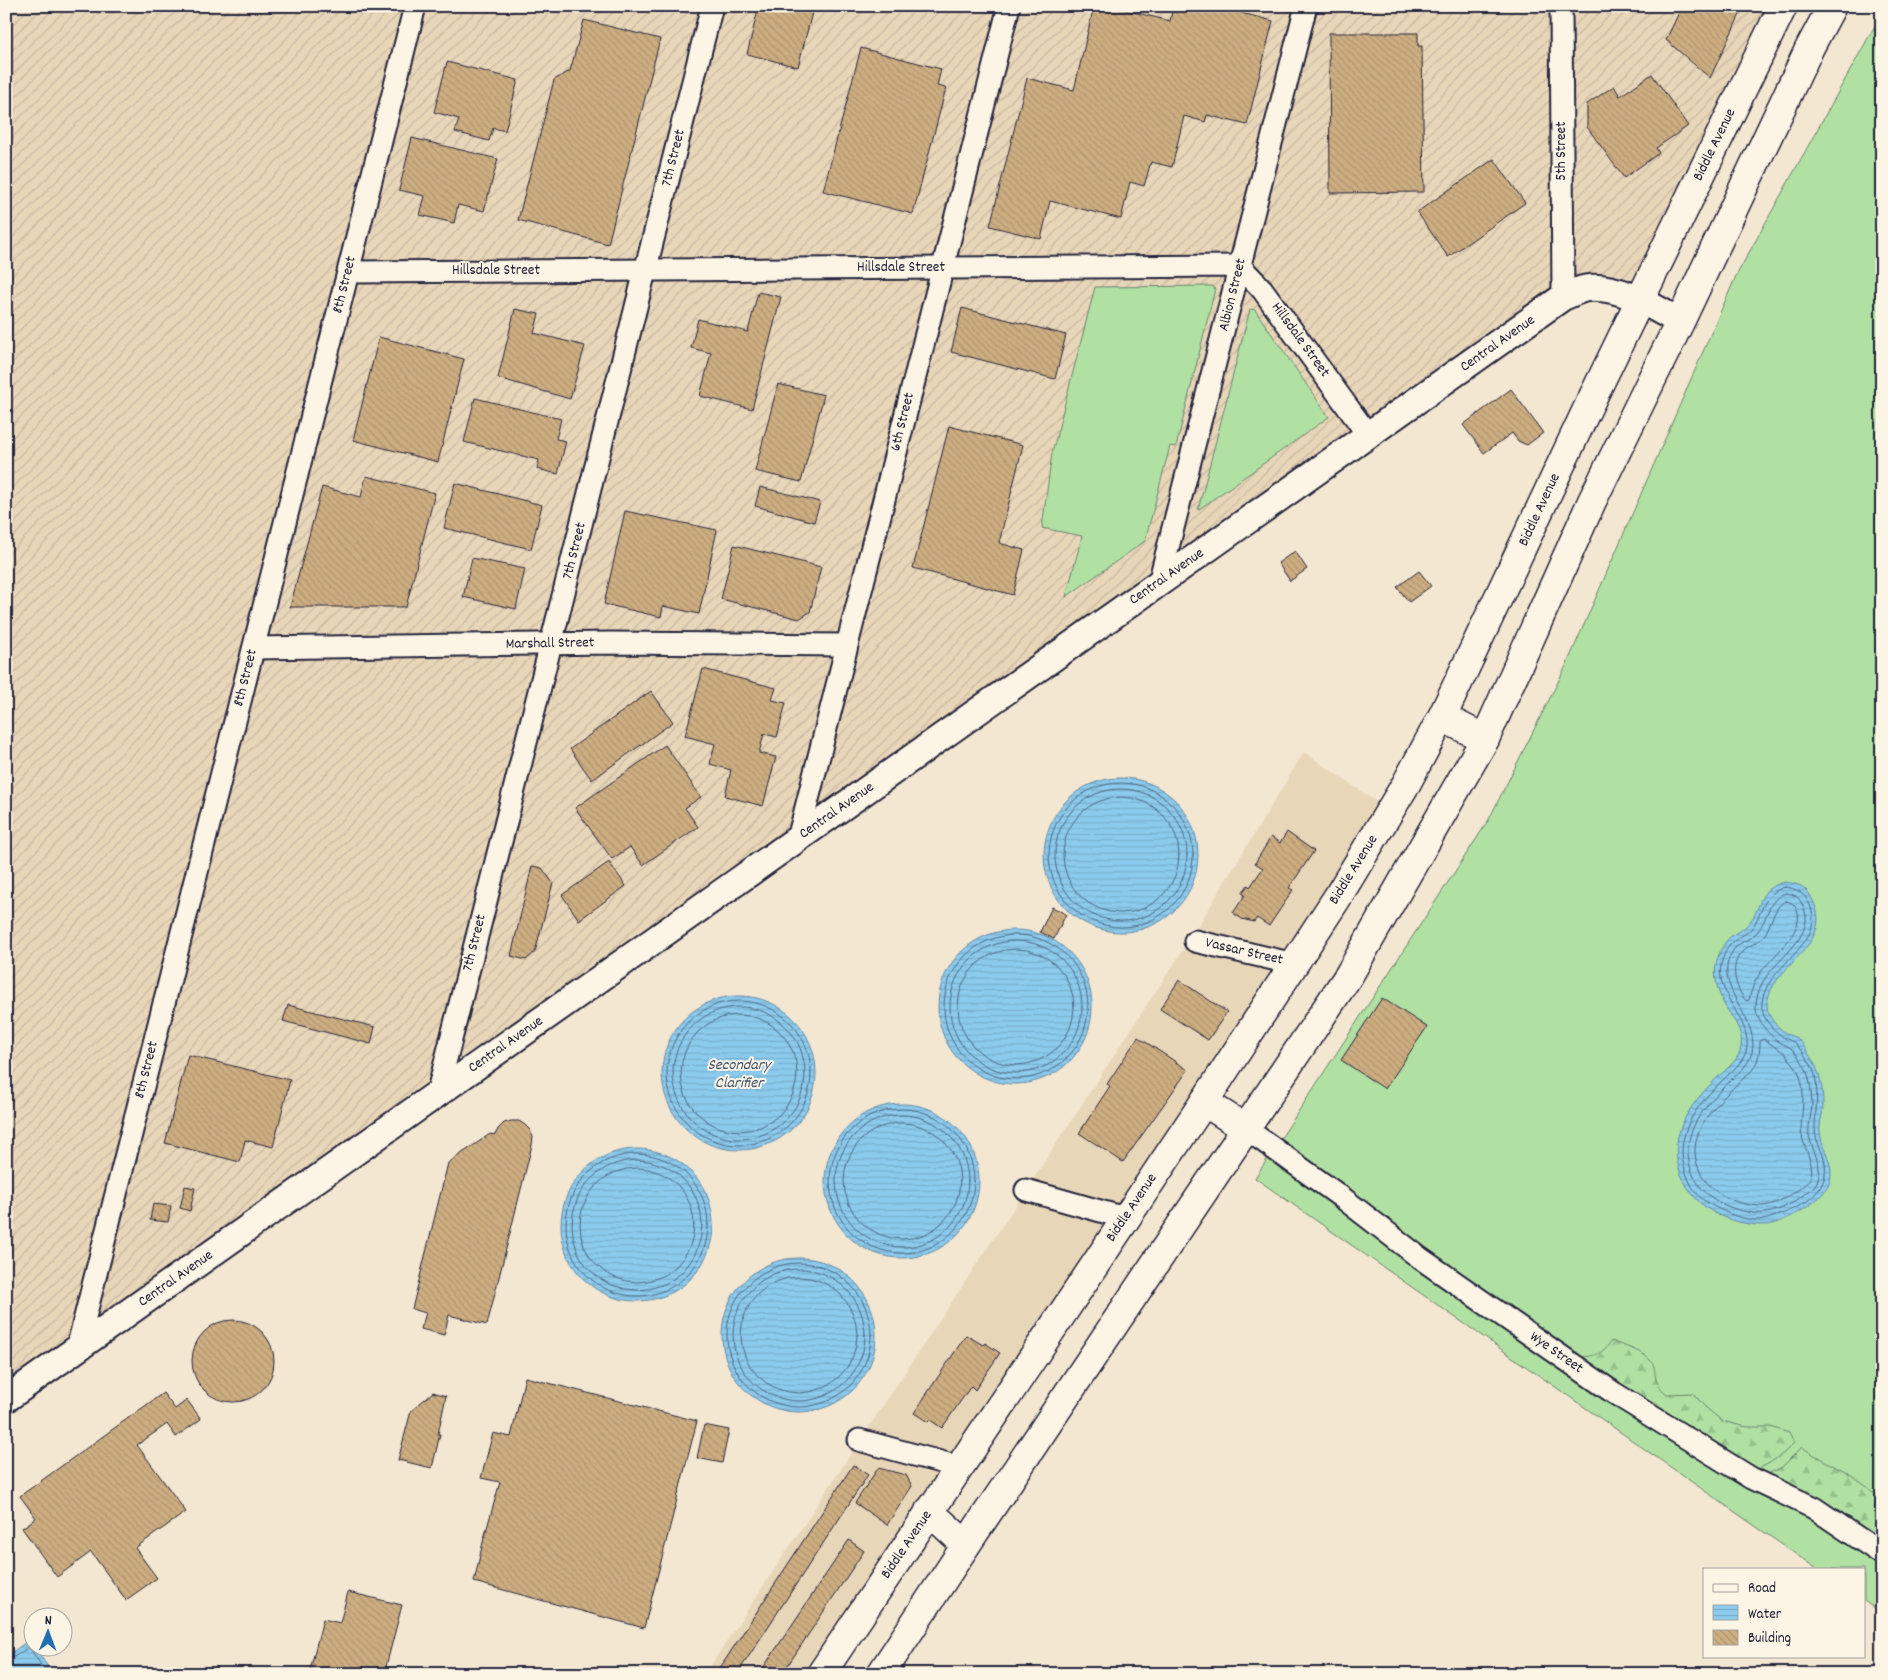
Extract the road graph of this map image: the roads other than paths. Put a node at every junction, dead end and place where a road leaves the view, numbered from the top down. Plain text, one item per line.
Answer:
1 (415, 6) edge
2 (712, 6) edge
3 (1009, 6) edge
4 (1306, 6) edge
5 (1561, 6) edge
6 (1783, 6) edge
7 (1832, 6) edge
8 (1240, 266) junction
9 (943, 267) junction
10 (646, 270) junction
11 (348, 272) junction
12 (1563, 297) junction
13 (1641, 300) junction
14 (1680, 322) junction
15 (1368, 435) junction
16 (1159, 583) junction
17 (551, 644) junction
18 (847, 645) junction
19 (254, 648) junction
20 (1442, 718) junction
21 (1485, 740) junction
22 (798, 839) junction
23 (1195, 941) dead end
24 (1294, 964) junction
25 (437, 1095) junction
26 (1204, 1102) junction
27 (1245, 1128) junction
28 (1026, 1190) dead end
29 (1125, 1218) junction
30 (77, 1349) junction
31 (6, 1399) edge
32 (860, 1440) dead end
33 (959, 1467) junction
34 (929, 1511) junction
35 (966, 1545) junction
36 (1882, 1554) edge
37 (821, 1674) edge
38 (881, 1674) edge

1 - 11 street, 8th Street
2 - 10 street, 7th Street
3 - 9 street, 6th Street
4 - 8 street, Albion Street
5 - 12 street, 5th Street
6 - 13 main road, Biddle Avenue
7 - 14 main road
8 - 9 street, Hillsdale Street
8 - 15 street, Hillsdale Street
8 - 16 street, Albion Street
9 - 10 street, Hillsdale Street
9 - 18 street, 6th Street
10 - 11 street, Hillsdale Street
10 - 17 street, 7th Street
11 - 19 street, 8th Street
12 - 13 street, Central Avenue
12 - 15 street, Central Avenue
13 - 14 street, Central Avenue
13 - 20 main road, Biddle Avenue
14 - 21 main road
15 - 16 street, Central Avenue
16 - 22 street, Central Avenue
17 - 18 street, Marshall Street
17 - 19 street, Marshall Street
17 - 25 street, 7th Street
18 - 22 street, 6th Street
19 - 30 street, 8th Street
20 - 21 main road
20 - 24 main road, Biddle Avenue
21 - 27 main road
22 - 25 street, Central Avenue
23 - 24 street, Vassar Street
24 - 26 main road, Biddle Avenue
25 - 30 street, Central Avenue
26 - 27 main road
26 - 29 main road, Biddle Avenue
27 - 35 main road
27 - 36 street, Wye Street
28 - 29 street
29 - 33 main road, Biddle Avenue
30 - 31 street, Central Avenue
32 - 33 street
33 - 34 main road, Biddle Avenue
34 - 35 main road
34 - 37 main road, Biddle Avenue
35 - 38 main road

